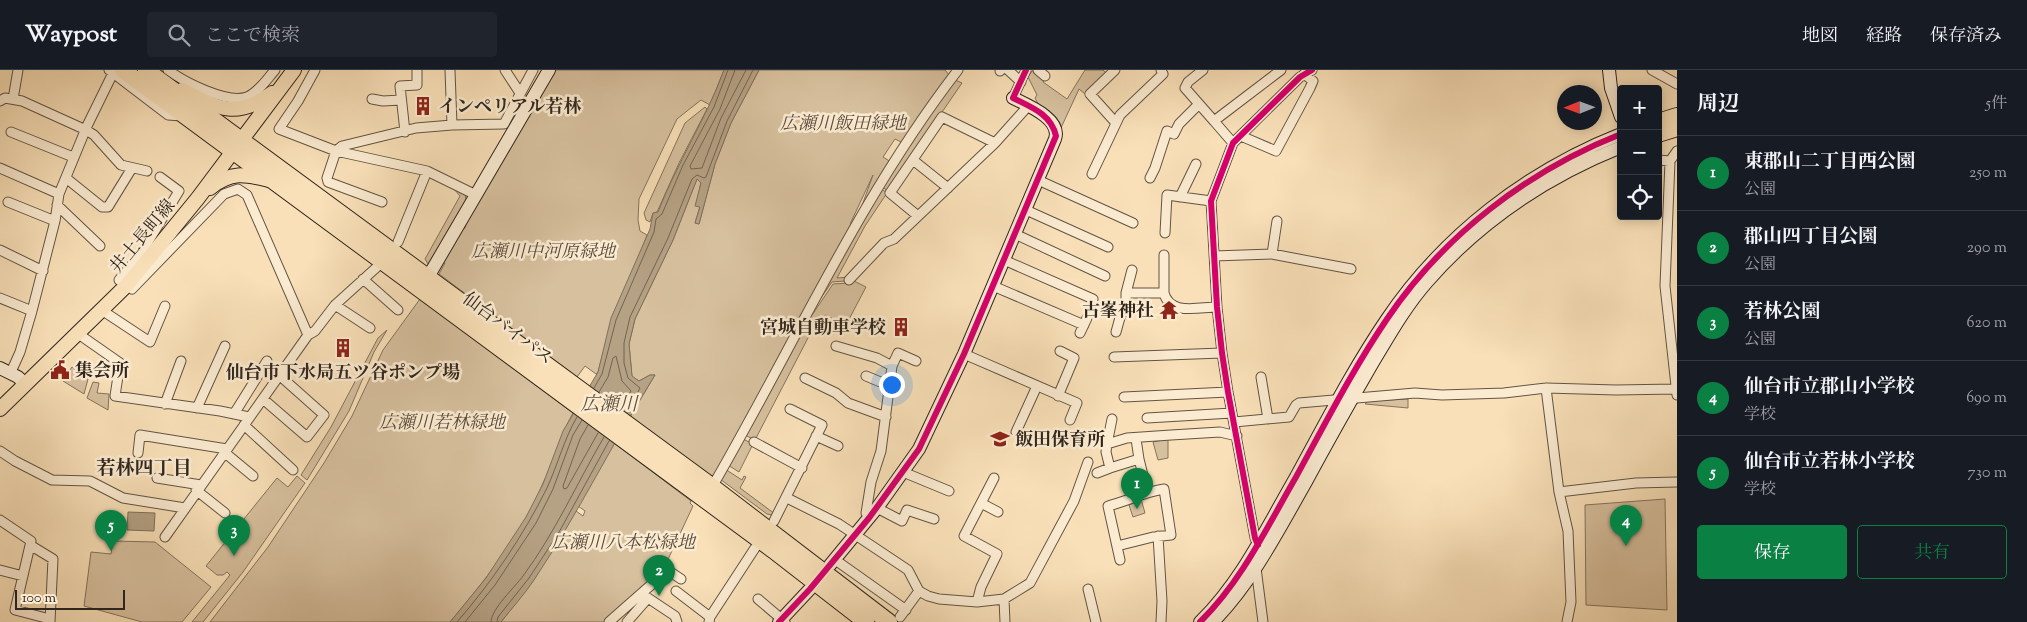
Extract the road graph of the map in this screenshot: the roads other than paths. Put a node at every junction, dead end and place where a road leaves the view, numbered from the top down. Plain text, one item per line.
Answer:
1 (18, 70) edge
2 (168, 70) edge
3 (275, 70) edge
4 (294, 70) edge
5 (315, 70) edge
6 (417, 70) edge
7 (450, 70) edge
8 (505, 70) edge
9 (533, 70) edge
10 (549, 70) edge
11 (557, 70) edge
12 (958, 70) edge
13 (1003, 70) edge
14 (1026, 70) edge
15 (1115, 70) edge
16 (1161, 70) edge
17 (1203, 70) edge
18 (1281, 70) edge
19 (1609, 70) edge
20 (1652, 70) edge
21 (115, 71) edge
22 (148, 72) edge
23 (1302, 73) edge
24 (543, 81) junction
25 (1021, 82) junction
26 (1677, 84) edge
27 (282, 86) junction
28 (520, 93) junction
29 (1013, 98) joint
30 (13, 99) junction
31 (372, 99) dead end
32 (401, 100) junction
33 (0, 101) edge
34 (1198, 105) junction
35 (1617, 105) edge
36 (1029, 106) junction
37 (1677, 116) edge
38 (1214, 121) junction
39 (1662, 121) edge
40 (1116, 123) junction
41 (452, 125) junction
42 (1677, 128) edge
43 (86, 130) junction
44 (11, 132) dead end
45 (404, 132) junction
46 (1662, 133) edge
47 (1241, 136) junction
48 (1617, 136) edge
49 (995, 143) junction
50 (1233, 143) junction
51 (238, 145) junction
52 (1617, 149) edge
53 (336, 151) junction
54 (1677, 152) edge
55 (73, 156) junction
56 (913, 160) junction
57 (1662, 160) edge
58 (1670, 161) junction
59 (1196, 164) dead end
60 (0, 168) edge
61 (132, 168) junction
62 (147, 170) dead end
63 (427, 171) junction
64 (1092, 174) dead end
65 (160, 177) dead end
66 (66, 178) junction
67 (1150, 178) dead end
68 (1038, 180) junction
69 (274, 181) junction
70 (948, 188) junction
71 (59, 194) junction
72 (476, 195) junction
73 (1180, 197) junction
74 (198, 198) junction
75 (1211, 200) junction
76 (8, 202) dead end
77 (382, 202) dead end
78 (57, 205) junction
79 (1026, 210) junction
80 (918, 216) junction
81 (55, 221) junction
82 (1277, 221) dead end
83 (1133, 223) dead end
84 (179, 232) junction
85 (1015, 234) junction
86 (1165, 234) dead end
87 (398, 242) dead end
88 (100, 246) dead end
89 (1108, 247) dead end
90 (0, 250) edge
91 (1272, 254) junction
92 (1164, 256) dead end
93 (1214, 256) junction
94 (1004, 260) junction
95 (377, 267) dead end
96 (1350, 269) dead end
97 (1132, 270) dead end
98 (43, 272) junction
99 (1105, 276) dead end
100 (363, 279) junction
101 (849, 280) dead end
102 (429, 283) junction
103 (127, 285) junction
104 (993, 286) junction
105 (1126, 293) junction
106 (1164, 293) junction
107 (0, 298) edge
108 (1093, 299) dead end
109 (335, 304) junction
110 (165, 306) dead end
111 (1217, 307) junction
112 (100, 309) junction
113 (398, 310) dead end
114 (32, 311) junction
115 (1084, 325) dead end
116 (370, 328) dead end
117 (1116, 332) dead end
118 (77, 333) junction
119 (308, 336) junction
120 (225, 346) dead end
121 (836, 346) dead end
122 (1060, 351) dead end
123 (1222, 353) junction
124 (964, 354) junction
125 (1114, 356) dead end
126 (181, 361) dead end
127 (267, 361) dead end
128 (916, 361) dead end
129 (892, 366) junction
130 (5, 370) edge
131 (279, 375) junction
132 (866, 376) dead end
133 (806, 378) dead end
134 (1259, 383) dead end
135 (24, 384) junction
136 (890, 386) junction
137 (1037, 386) junction
138 (1546, 388) junction
139 (1228, 392) junction
140 (1676, 392) edge
141 (1058, 396) junction
142 (1124, 397) dead end
143 (263, 399) junction
144 (1345, 399) junction
145 (165, 404) junction
146 (197, 408) junction
147 (0, 409) edge
148 (790, 409) dead end
149 (234, 414) junction
150 (886, 417) junction
151 (1112, 418) dead end
152 (1146, 418) dead end
153 (1233, 418) junction
154 (1268, 419) junction
155 (1070, 420) dead end
156 (246, 421) junction
157 (816, 436) junction
158 (1236, 436) junction
159 (1136, 439) junction
160 (1051, 441) dead end
161 (754, 442) dead end
162 (1107, 444) junction
163 (838, 446) dead end
164 (225, 450) junction
165 (0, 451) edge
166 (138, 453) dead end
167 (1139, 459) junction
168 (1088, 462) dead end
169 (802, 468) junction
170 (1110, 468) junction
171 (293, 470) dead end
172 (904, 472) junction
173 (1097, 473) dead end
174 (253, 476) dead end
175 (157, 478) dead end
176 (994, 478) dead end
177 (1677, 482) edge
178 (705, 487) junction
179 (198, 488) junction
180 (949, 491) dead end
181 (1147, 491) junction
182 (1559, 492) junction
183 (787, 498) junction
184 (981, 504) junction
185 (184, 508) junction
186 (998, 512) dead end
187 (226, 513) dead end
188 (873, 513) junction
189 (934, 519) dead end
190 (0, 520) edge
191 (774, 521) dead end
192 (855, 535) junction
193 (1158, 536) junction
194 (164, 537) dead end
195 (30, 545) junction
196 (1258, 545) junction
197 (1117, 546) junction
198 (755, 548) dead end
199 (1120, 560) dead end
200 (832, 562) joint
201 (1256, 568) junction
202 (0, 570) edge
203 (23, 576) junction
204 (681, 579) dead end
205 (810, 589) dead end
206 (1088, 589) dead end
207 (676, 591) dead end
208 (919, 591) junction
209 (758, 599) dead end
210 (1004, 599) junction
211 (977, 602) junction
212 (898, 616) edge
213 (710, 619) edge
214 (50, 621) edge
215 (782, 621) edge
216 (609, 622) edge
217 (627, 622) edge
218 (677, 622) edge
219 (866, 622) edge
220 (1004, 622) edge
221 (1096, 622) edge
222 (1161, 622) edge
223 (1200, 622) edge
224 (1214, 622) edge
225 (1263, 622) edge
226 (1568, 622) edge

1 - 30 street
2 - 3 street
4 - 27 main road, 井土長町線
5 - 53 street
6 - 32 street
7 - 41 street
8 - 28 street
9 - 28 street
10 - 24 street
11 - 24 street
12 - 178 street
13 - 25 street
14 - 25 street
15 - 40 street
16 - 40 street
17 - 34 street
18 - 38 street
19 - 35 street
20 - 26 street
21 - 43 street
21 - 51 highway, 仙台バイパス
22 - 27 main road
22 - 51 highway, 仙台バイパス
23 - 47 street
23 - 47 street
24 - 72 street
25 - 29 street
27 - 51 main road, 井土長町線
28 - 41 street
29 - 36 street
30 - 33 street
30 - 43 street
31 - 32 street
32 - 45 street
34 - 38 street
34 - 67 street
36 - 49 street
36 - 68 street
37 - 39 highway
38 - 50 street
40 - 64 street
41 - 45 street
42 - 46 highway
43 - 55 street
43 - 61 street
44 - 55 street
45 - 53 street
47 - 50 street
48 - 144 street
49 - 56 street
49 - 70 street
50 - 75 street
51 - 69 highway, 仙台バイパス
51 - 74 main road, 井土長町線
51 - 102 highway, 仙台バイパス
52 - 144 street
53 - 63 street
53 - 77 street
54 - 58 street
55 - 66 street
56 - 70 street
56 - 80 street
57 - 58 street
58 - 140 street
59 - 73 street
60 - 71 street
61 - 62 street
61 - 66 street
63 - 72 street
63 - 87 street
65 - 103 street
66 - 71 street
68 - 79 street
68 - 83 street
69 - 74 main road
69 - 102 highway, 仙台バイパス
70 - 80 street
71 - 78 street
72 - 102 street
73 - 75 street
73 - 86 street
74 - 84 main road, 井土長町線
75 - 93 street
76 - 81 street
78 - 81 street
78 - 88 street
79 - 85 street
79 - 89 street
80 - 101 street
81 - 98 street
82 - 91 street
84 - 103 main road, 井土長町線
84 - 119 street
85 - 94 street
85 - 99 street
90 - 98 street
91 - 93 street
91 - 96 street
92 - 106 street
93 - 111 street
94 - 104 street
94 - 108 street
95 - 100 street
97 - 105 street
98 - 114 street
100 - 109 street
100 - 113 street
102 - 178 highway, 仙台バイパス
103 - 112 main road, 井土長町線
104 - 115 street
104 - 124 street
105 - 106 street
105 - 117 street
106 - 111 street
107 - 114 street
109 - 116 street
109 - 119 street
110 - 112 street
111 - 123 street
112 - 118 main road, 井土長町線
114 - 130 street
118 - 135 main road, 井土長町線
118 - 145 street
119 - 131 street
120 - 146 street
121 - 129 street
122 - 141 street
123 - 125 street
123 - 139 street
124 - 137 street
124 - 172 street
126 - 145 street
127 - 149 street
128 - 129 street
129 - 136 street
130 - 135 street
131 - 143 street
131 - 143 street
132 - 136 street
133 - 150 street
134 - 154 street
135 - 147 main road, 井土長町線
136 - 150 street
137 - 141 street
137 - 160 street
138 - 140 street
138 - 144 street
138 - 182 street
139 - 142 street
139 - 153 street
141 - 155 street
143 - 156 street
144 - 154 street
144 - 196 street
144 - 201 street
145 - 146 street
146 - 149 street
148 - 157 street
149 - 156 street
150 - 188 street
151 - 162 street
152 - 153 street
153 - 154 street
153 - 158 street
156 - 164 street
156 - 171 street
157 - 163 street
157 - 169 street
158 - 159 street
158 - 196 street
159 - 162 street
159 - 167 street
161 - 169 street
162 - 170 street
164 - 166 street
164 - 174 street
164 - 179 street
165 - 185 street
167 - 170 street
167 - 181 street
168 - 210 street
169 - 183 street
170 - 173 street
172 - 180 street
172 - 188 street
175 - 179 street
176 - 184 street
177 - 182 street
178 - 212 highway, 仙台バイパス
178 - 219 highway, 仙台バイパス
179 - 185 street
179 - 187 street
181 - 193 street
181 - 197 street
182 - 226 street
183 - 191 street
183 - 192 street
184 - 186 street
184 - 211 street
185 - 194 street
188 - 189 street
188 - 192 street
190 - 195 street
192 - 200 street
192 - 208 street
193 - 197 street
193 - 222 street
195 - 203 street
195 - 214 street
196 - 223 street
197 - 199 street
198 - 213 street
200 - 212 street
201 - 224 street
201 - 225 street
202 - 203 street
203 - 214 street
204 - 216 street
205 - 215 street
206 - 221 street
207 - 213 street
208 - 211 street
208 - 212 street
209 - 215 street
210 - 211 street
210 - 220 street
217 - 218 street

